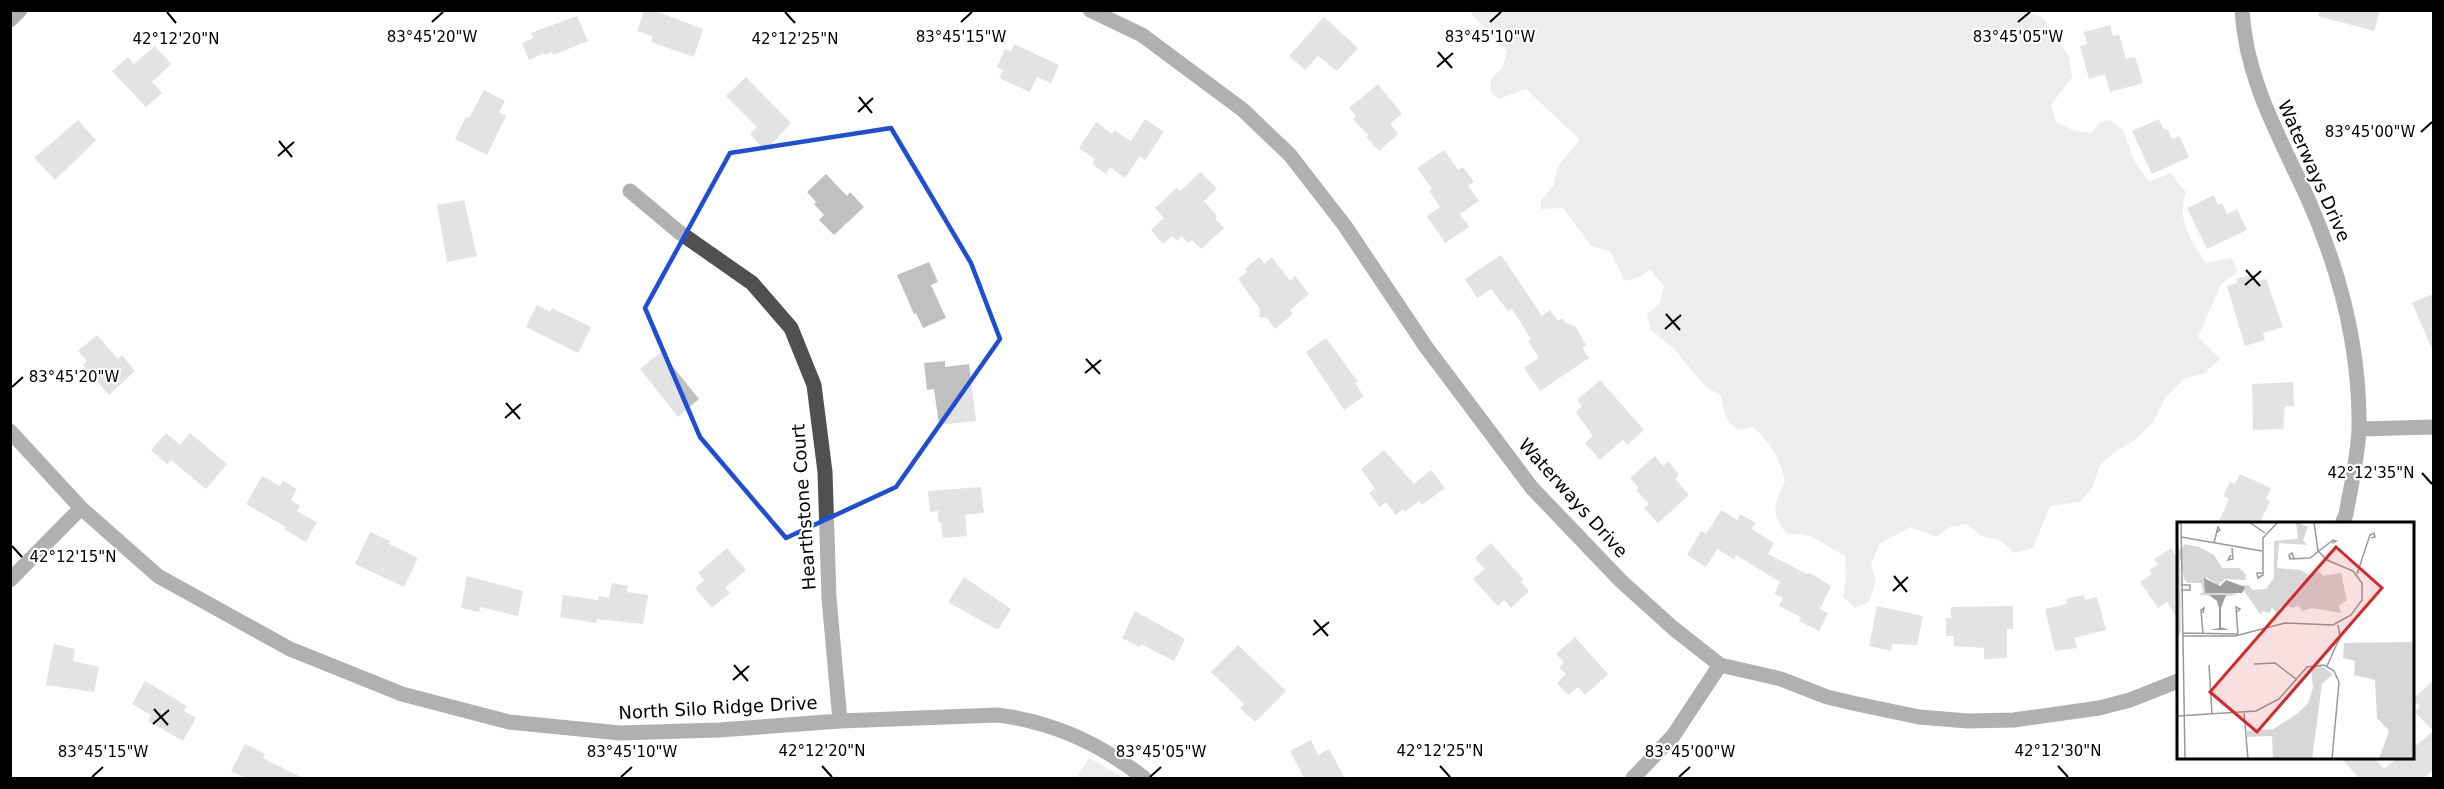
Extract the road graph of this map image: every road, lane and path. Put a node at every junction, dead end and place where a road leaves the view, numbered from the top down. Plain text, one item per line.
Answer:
1 (20, 10) edge
2 (1090, 10) edge
3 (2242, 10) edge
4 (10, 20) edge
5 (630, 191) dead end
6 (2433, 427) edge
7 (2359, 429) junction
8 (10, 431) edge
9 (81, 508) junction
10 (2343, 522) edge
11 (10, 580) edge
12 (1720, 665) junction
13 (2177, 681) edge
14 (840, 721) junction
15 (1144, 778) edge
16 (1633, 778) edge

1 - 4 street
2 - 12 street, Waterways Drive
3 - 7 street, Waterways Drive
5 - 14 street, Hearthstone Court
6 - 7 street
7 - 10 street, Waterways Drive
8 - 9 street, North Silo Ridge Drive
9 - 11 street
9 - 14 street, North Silo Ridge Drive
12 - 13 street, Waterways Drive
12 - 16 street
14 - 15 street, North Silo Ridge Drive

